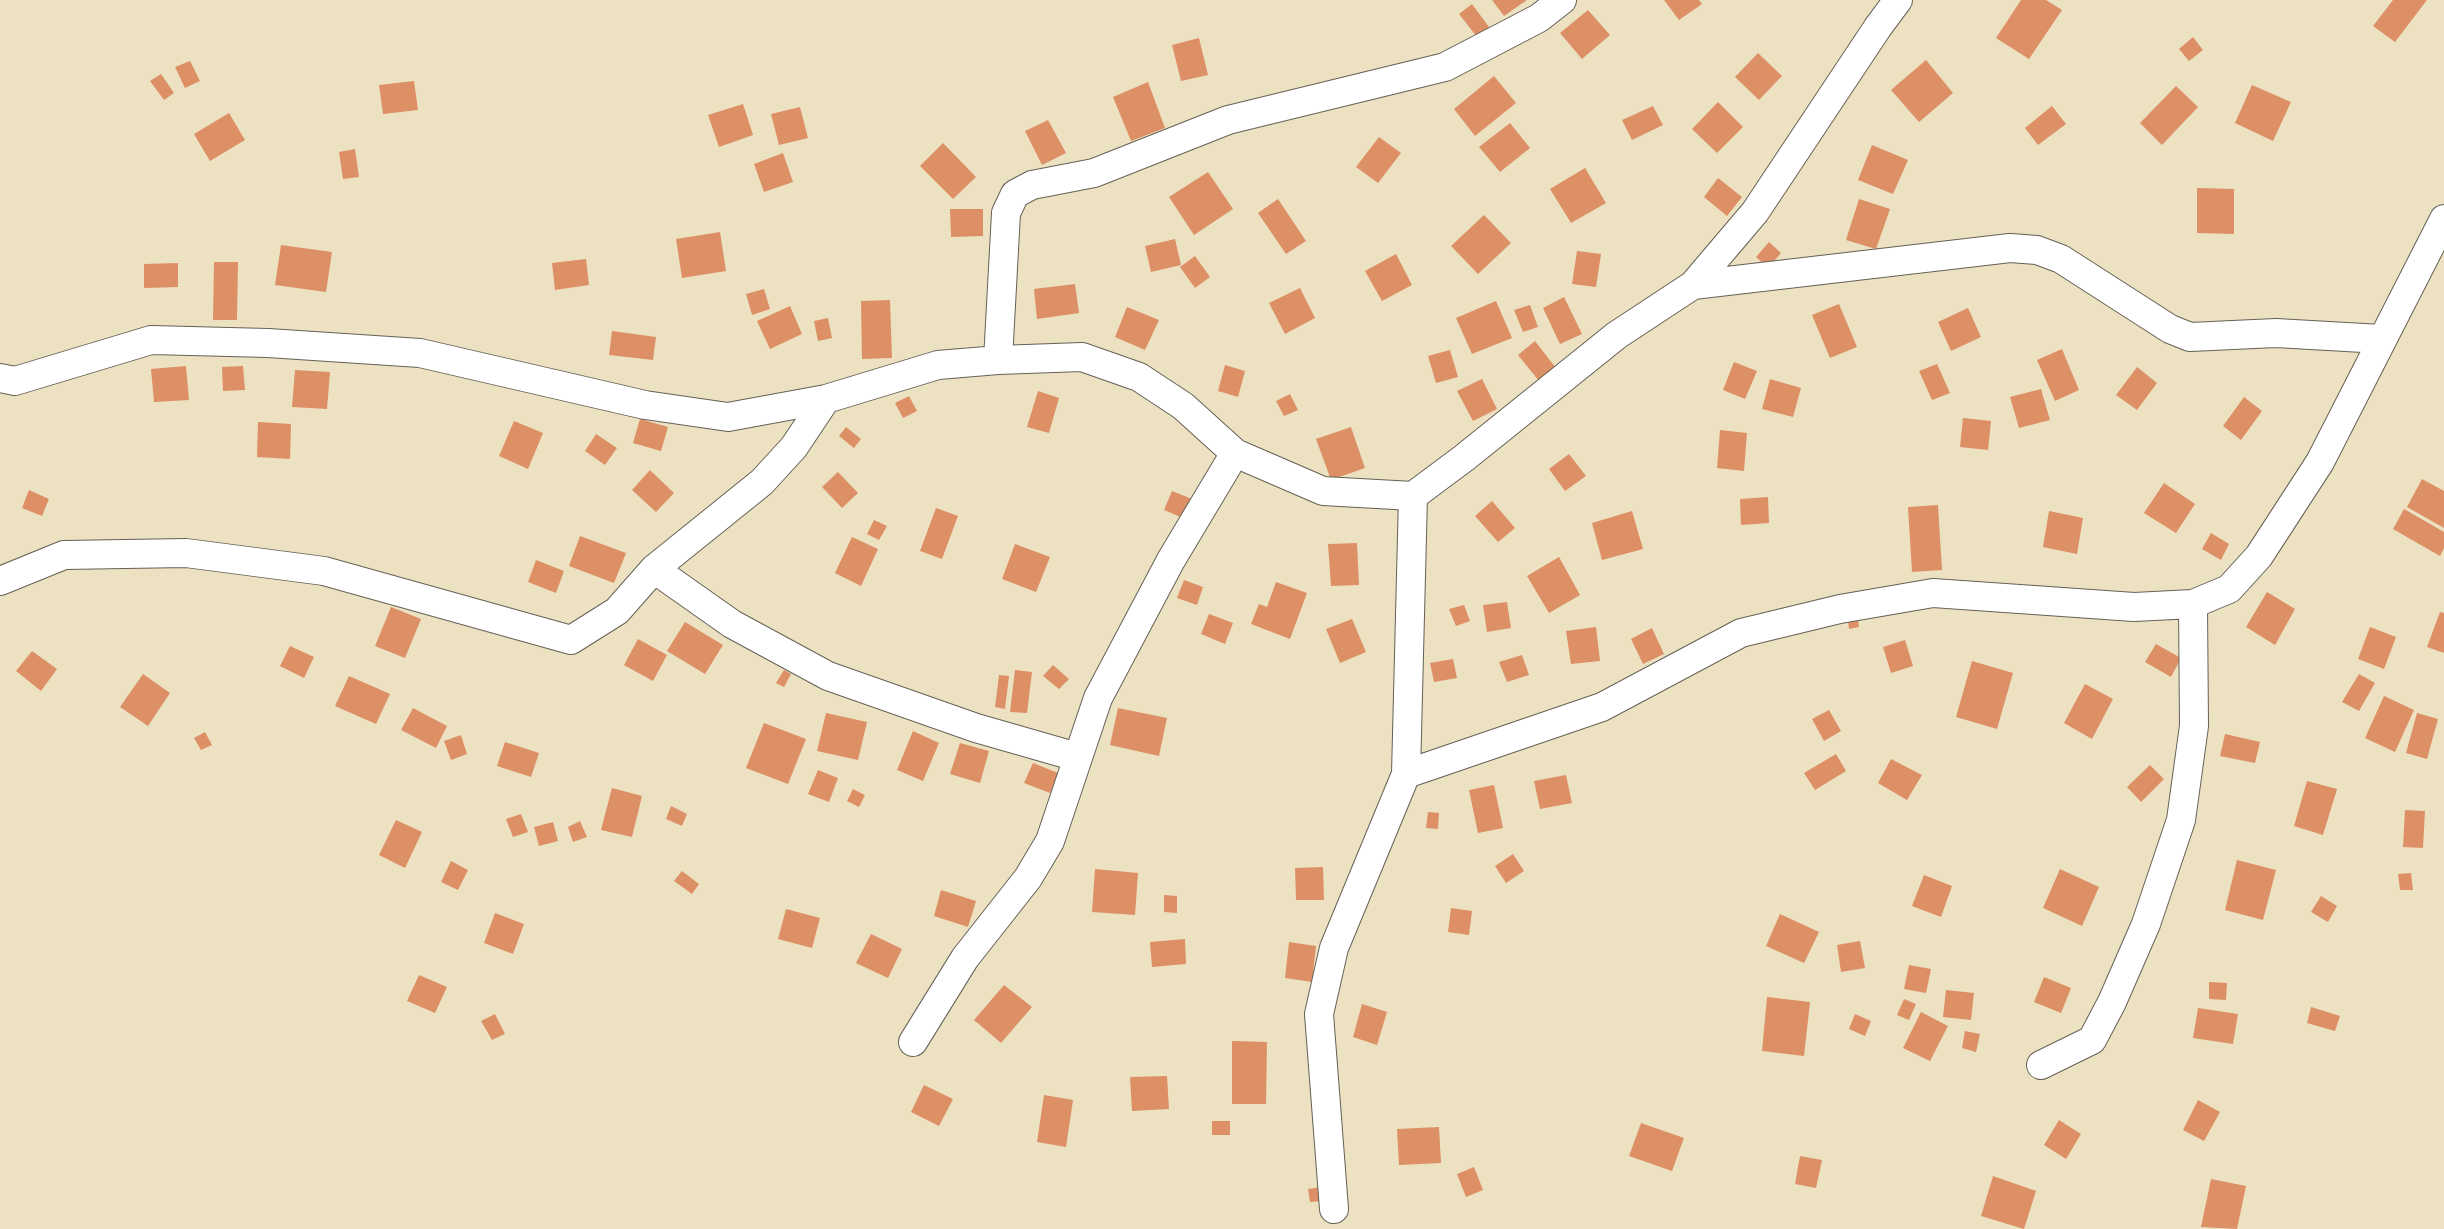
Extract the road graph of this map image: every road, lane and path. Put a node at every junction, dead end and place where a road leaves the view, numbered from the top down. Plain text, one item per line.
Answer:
1 (1562, 0) edge
2 (1898, 0) edge
3 (2444, 219) edge
4 (1693, 285) junction
5 (2382, 339) junction
6 (998, 360) junction
7 (0, 378) edge
8 (826, 399) junction
9 (1235, 453) junction
10 (1413, 496) junction
11 (654, 569) junction
12 (0, 581) edge
13 (2192, 604) junction
14 (1077, 757) junction
15 (1406, 774) junction
16 (912, 1042) dead end
17 (2041, 1065) dead end
18 (1334, 1210) dead end

1 - 6 street
2 - 4 street
3 - 5 street
4 - 5 street
4 - 10 street
5 - 13 street
6 - 8 street
6 - 9 street
7 - 8 street
8 - 11 street
9 - 10 street
9 - 14 street
10 - 15 street
11 - 12 street
11 - 14 street
13 - 15 street
13 - 17 street
14 - 16 street
15 - 18 street

